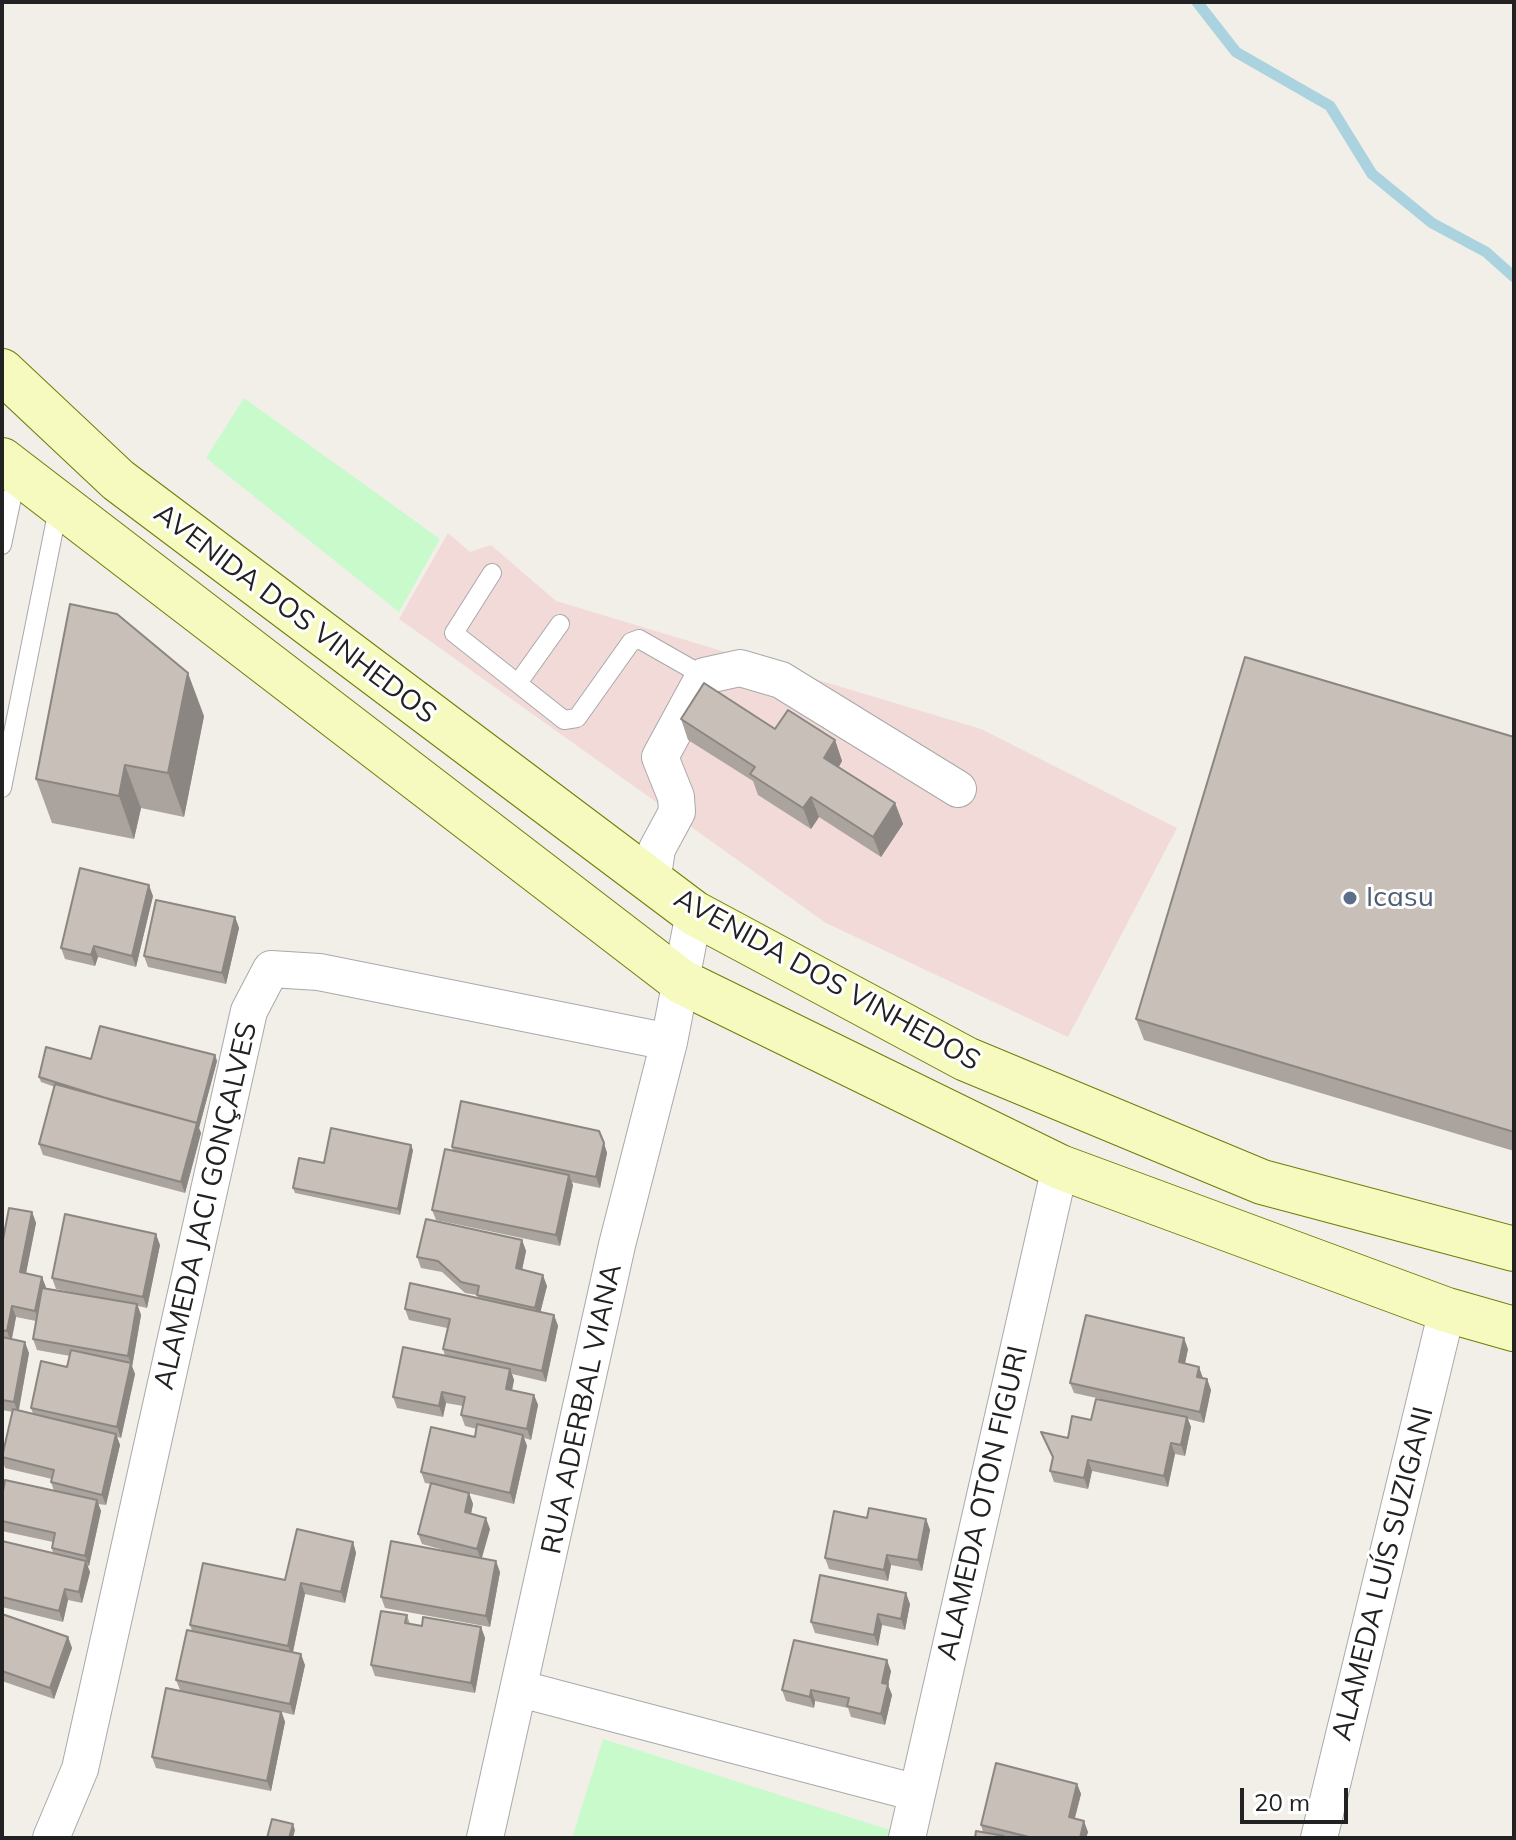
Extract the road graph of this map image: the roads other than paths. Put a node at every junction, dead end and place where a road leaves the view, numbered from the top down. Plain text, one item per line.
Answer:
1 (2, 371) edge
2 (10, 466) edge
3 (59, 503) junction
4 (2, 545) edge
5 (492, 573) dead end
6 (560, 624) dead end
7 (704, 676) junction
8 (383, 680) junction
9 (518, 683) junction
10 (346, 724) junction
11 (2, 788) edge
12 (958, 789) dead end
13 (652, 882) junction
14 (694, 913) junction
15 (682, 982) junction
16 (669, 1042) junction
17 (1060, 1167) junction
18 (1514, 1249) edge
19 (1447, 1310) junction
20 (1514, 1329) edge
21 (521, 1689) junction
22 (917, 1793) junction
23 (51, 1838) edge
24 (485, 1838) edge
25 (907, 1838) edge
26 (1319, 1838) edge

1 - 8 main road, AVENIDA DOS VINHEDOS
2 - 3 main road, AVENIDA DOS VINHEDOS
2 - 4 lane
3 - 10 main road, AVENIDA DOS VINHEDOS
3 - 11 lane
5 - 9 lane
6 - 9 lane
7 - 9 lane
7 - 12 street
7 - 13 street
8 - 10 main road
8 - 13 main road, AVENIDA DOS VINHEDOS
10 - 15 main road, AVENIDA DOS VINHEDOS
13 - 14 main road, AVENIDA DOS VINHEDOS
14 - 15 street, RUA ADERBAL VIANA
14 - 18 main road, AVENIDA DOS VINHEDOS
15 - 16 street, RUA ADERBAL VIANA
15 - 17 main road, AVENIDA DOS VINHEDOS
16 - 21 street, RUA ADERBAL VIANA
16 - 23 street, ALAMEDA JACI GONÇALVES
17 - 19 main road, AVENIDA DOS VINHEDOS
17 - 22 street, ALAMEDA OTON FIGURI
19 - 20 main road, AVENIDA DOS VINHEDOS
19 - 26 street, ALAMEDA LUÍS SUZIGANI
21 - 22 street
21 - 24 street, RUA ADERBAL VIANA
22 - 25 street, ALAMEDA OTON FIGURI

